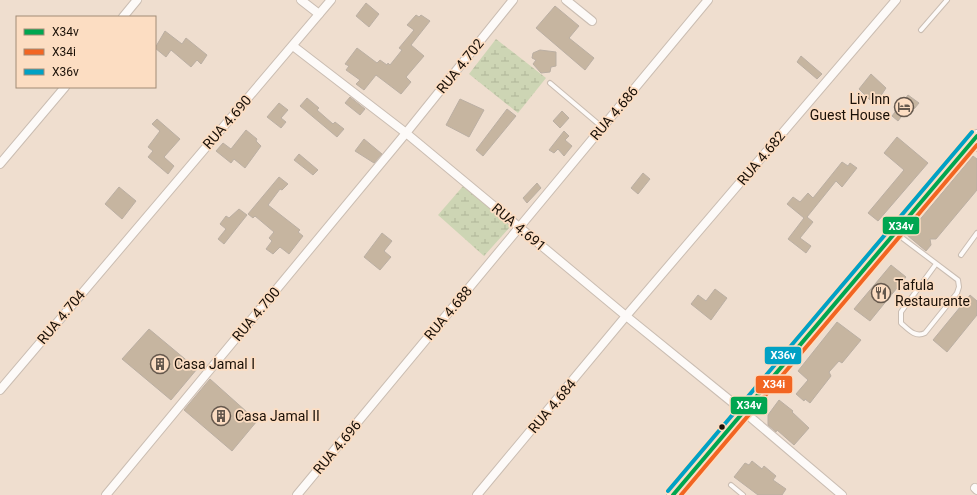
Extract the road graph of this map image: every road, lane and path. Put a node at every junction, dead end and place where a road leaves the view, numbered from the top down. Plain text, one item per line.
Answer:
1 (137, 0) edge
2 (301, 0) edge
3 (331, 0) edge
4 (513, 0) edge
5 (566, 0) edge
6 (708, 0) edge
7 (896, 0) edge
8 (946, 0) edge
9 (319, 14) junction
10 (124, 16) edge
11 (592, 21) dead end
12 (921, 30) dead end
13 (293, 46) junction
14 (550, 83) dead end
15 (63, 88) edge
16 (602, 127) junction
17 (406, 133) junction
18 (975, 143) edge
19 (0, 164) edge
20 (520, 227) junction
21 (895, 233) junction
22 (977, 233) edge
23 (122, 244) joint
24 (961, 255) dead end
25 (936, 264) junction
26 (626, 316) junction
27 (0, 390) edge
28 (377, 399) joint
29 (743, 411) junction
30 (731, 485) dead end
31 (106, 495) edge
32 (297, 495) edge
33 (477, 495) edge
34 (673, 495) edge
35 (743, 495) edge
36 (842, 495) edge

1 - 10 street
2 - 9 street
3 - 9 street, RUA 4.690
4 - 17 street, RUA 4.702
5 - 11 street
6 - 16 street, RUA 4.686
7 - 26 street, RUA 4.682
8 - 12 lane
9 - 13 street, RUA 4.690
13 - 17 street, RUA 4.691
13 - 23 street, RUA 4.690
14 - 16 lane
15 - 19 street
16 - 20 street, RUA 4.686
17 - 20 street, RUA 4.691
17 - 31 street, RUA 4.700
18 - 21 main road
20 - 26 street, RUA 4.691
20 - 28 street, RUA 4.688
21 - 25 lane
21 - 29 main road
22 - 24 lane
23 - 27 street, RUA 4.704
25 - 25 lane
26 - 29 street, RUA 4.691
26 - 33 street, RUA 4.684
28 - 32 street, RUA 4.696
29 - 34 main road
29 - 36 street, RUA 4.691
30 - 35 lane

